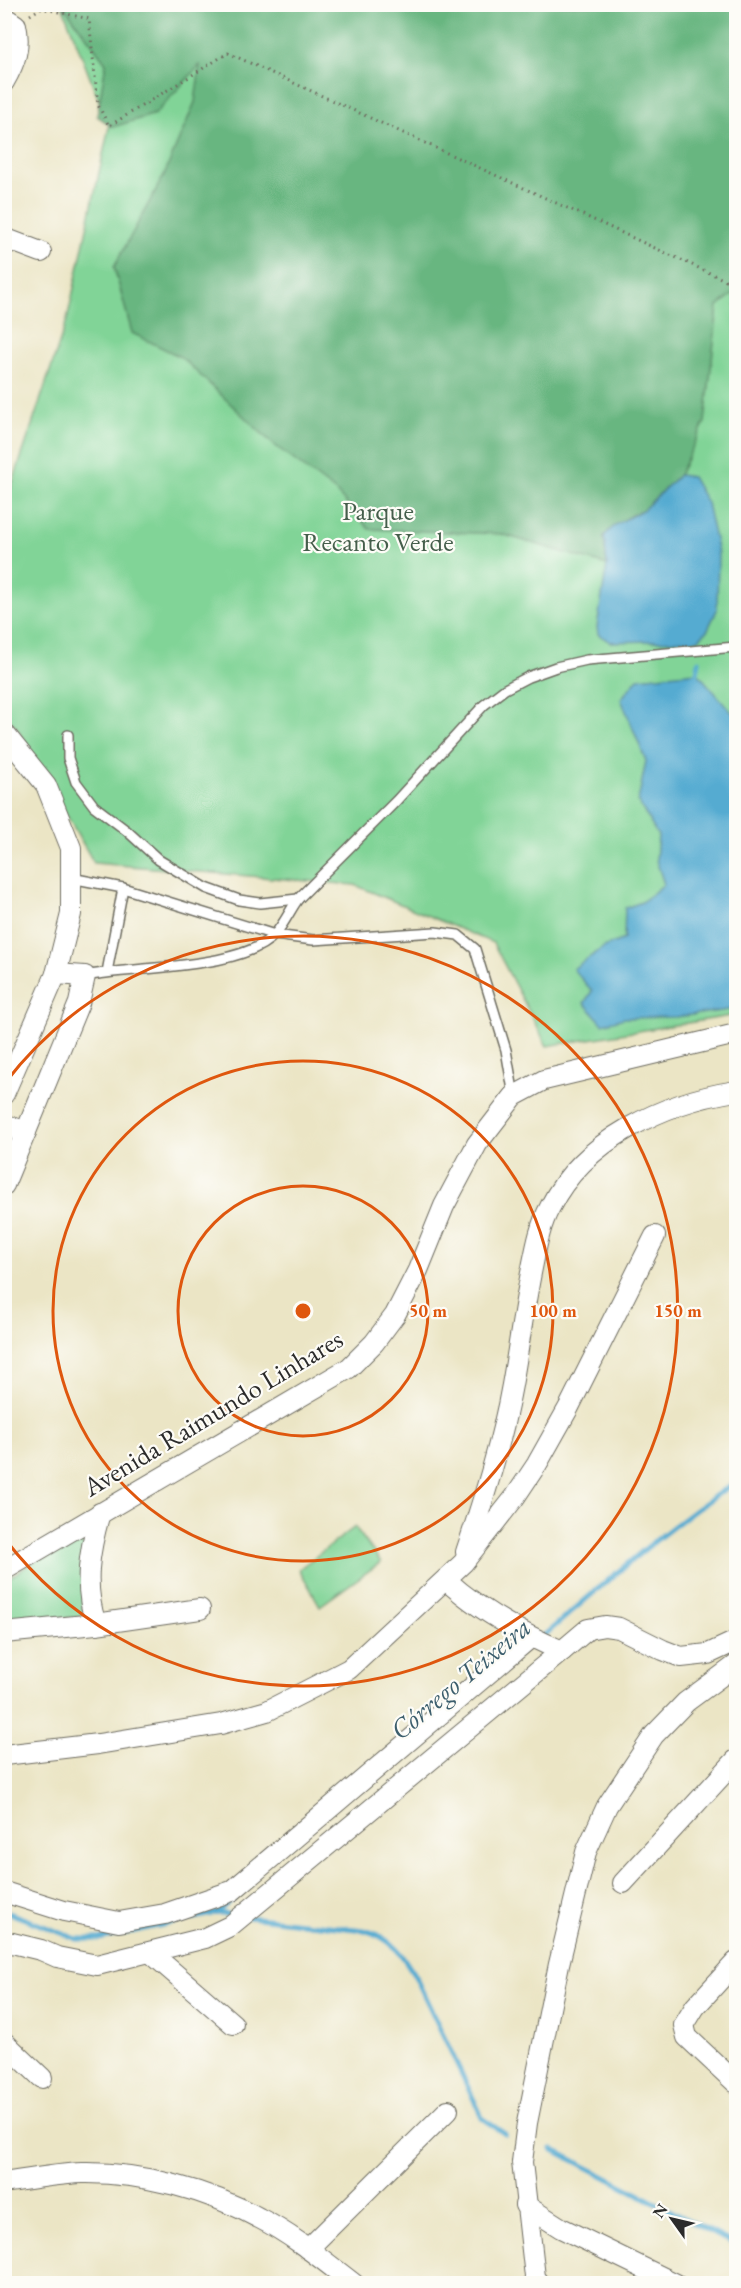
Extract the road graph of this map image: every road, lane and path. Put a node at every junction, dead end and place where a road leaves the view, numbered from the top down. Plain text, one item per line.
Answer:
1 (10, 21) edge
2 (4, 82) edge
3 (4, 238) edge
4 (41, 252) dead end
5 (736, 285) edge
6 (736, 646) edge
7 (4, 732) edge
8 (68, 735) dead end
9 (72, 878) junction
10 (123, 888) junction
11 (298, 899) junction
12 (275, 934) junction
13 (106, 972) junction
14 (56, 974) junction
15 (85, 976) junction
16 (736, 1034) edge
17 (7, 1088) edge
18 (736, 1091) edge
19 (42, 1093) junction
20 (514, 1096) junction
21 (4, 1124) edge
22 (26, 1132) junction
23 (4, 1185) edge
24 (655, 1236) dead end
25 (100, 1513) junction
26 (463, 1563) junction
27 (4, 1570) edge
28 (446, 1580) junction
29 (200, 1609) dead end
30 (96, 1624) junction
31 (4, 1633) edge
32 (530, 1638) junction
33 (736, 1641) edge
34 (562, 1651) junction
35 (736, 1665) edge
36 (4, 1755) edge
37 (736, 1760) edge
38 (623, 1883) dead end
39 (4, 1892) edge
40 (4, 1941) edge
41 (151, 1953) junction
42 (736, 1962) edge
43 (233, 2024) dead end
44 (4, 2042) edge
45 (42, 2078) dead end
46 (736, 2083) edge
47 (448, 2110) dead end
48 (4, 2182) edge
49 (525, 2205) junction
50 (308, 2249) junction
51 (354, 2283) edge
52 (540, 2283) edge
53 (676, 2283) edge

1 - 2 street
1 - 5 path
3 - 4 street
6 - 11 lane
7 - 9 street
8 - 11 lane
9 - 10 lane
9 - 14 street
10 - 12 lane
10 - 13 lane
11 - 12 lane
12 - 13 lane
12 - 20 lane
13 - 15 lane
14 - 15 street
14 - 17 street
15 - 19 street
16 - 20 street, Avenida Raimundo Linhares
17 - 19 street
18 - 26 street
19 - 22 street
20 - 25 street, Avenida Raimundo Linhares
21 - 22 street
22 - 23 street
24 - 26 street
25 - 27 street, Avenida Raimundo Linhares
25 - 30 street
26 - 28 street
28 - 32 street
28 - 36 street
29 - 30 street
30 - 31 street
32 - 34 street
32 - 39 street
33 - 34 street
34 - 41 street
35 - 49 street
37 - 38 street
40 - 41 street
41 - 43 street
42 - 46 street
44 - 45 street
47 - 50 street
48 - 50 street
49 - 52 street
49 - 53 street
50 - 51 street

